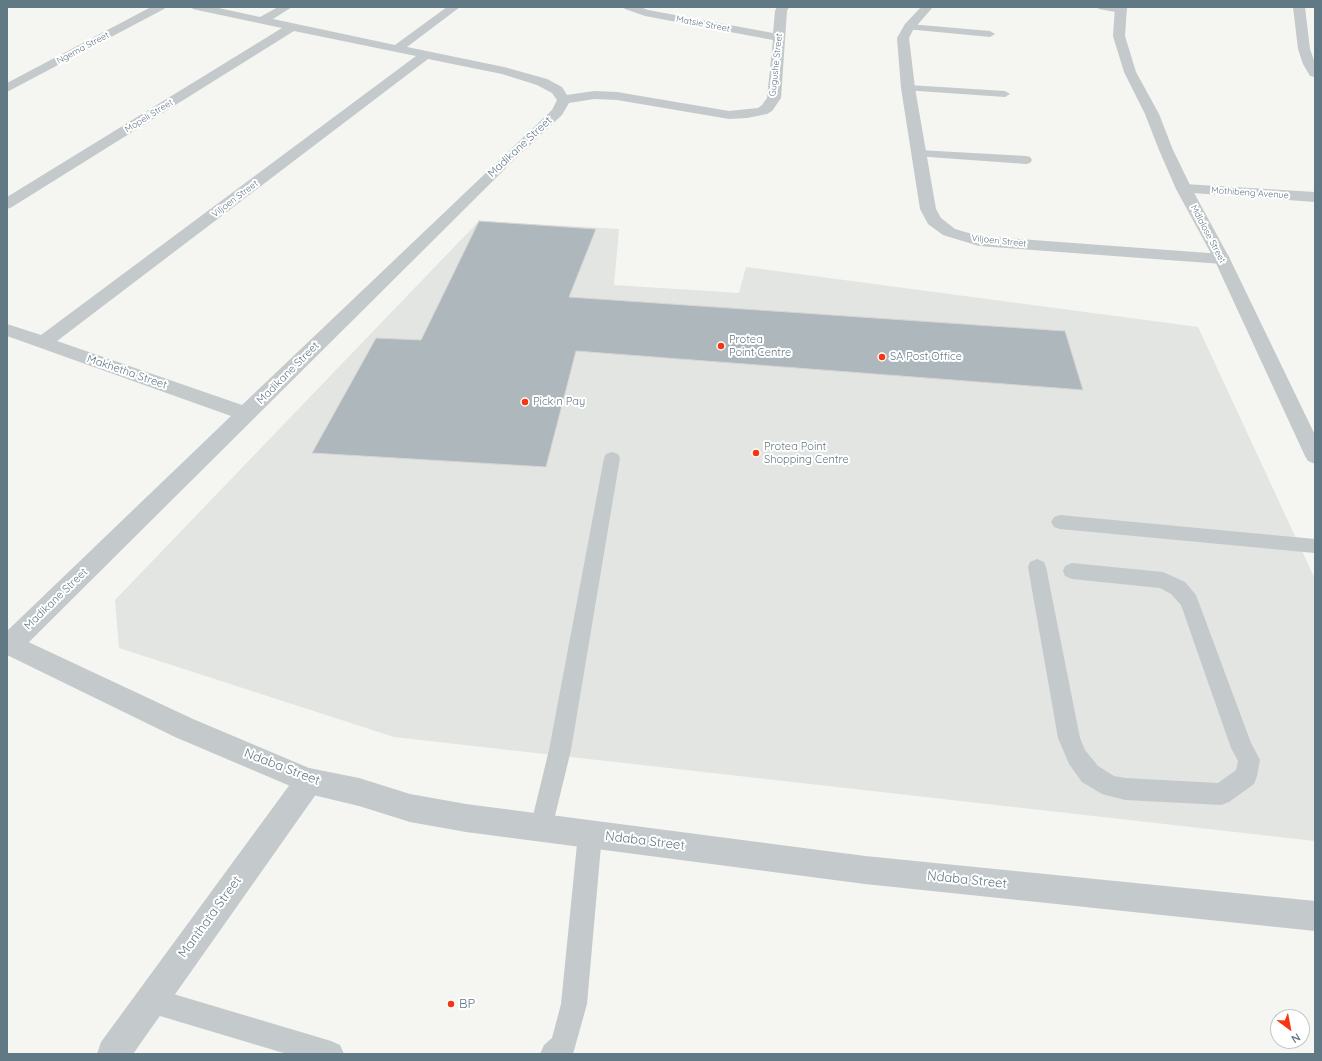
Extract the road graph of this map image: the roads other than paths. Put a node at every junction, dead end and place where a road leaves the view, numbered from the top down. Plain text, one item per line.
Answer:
1 (160, 7) edge
2 (197, 7) edge
3 (286, 7) edge
4 (454, 7) edge
5 (629, 7) edge
6 (783, 7) edge
7 (927, 7) edge
8 (1103, 7) edge
9 (1299, 7) edge
10 (1121, 8) edge
11 (262, 20) junction
12 (292, 27) junction
13 (909, 27) junction
14 (990, 34) dead end
15 (779, 38) junction
16 (398, 48) junction
17 (427, 54) junction
18 (1315, 73) edge
19 (7, 88) edge
20 (908, 88) junction
21 (1005, 94) dead end
22 (564, 100) junction
23 (919, 154) junction
24 (1026, 160) dead end
25 (1184, 188) junction
26 (1315, 197) edge
27 (7, 204) edge
28 (1222, 259) junction
29 (7, 330) edge
30 (43, 343) junction
31 (246, 414) junction
32 (1315, 456) edge
33 (612, 458) dead end
34 (1060, 522) dead end
35 (1315, 546) edge
36 (1037, 567) dead end
37 (1072, 571) dead end
38 (8, 644) edge
39 (309, 781) junction
40 (541, 828) junction
41 (590, 834) junction
42 (1315, 916) edge
43 (150, 1000) junction
44 (113, 1054) edge
45 (331, 1054) edge
46 (553, 1054) edge

1 - 19 street, Ngema Street
2 - 11 street
3 - 11 street
4 - 16 street
5 - 15 street, Matsie Street
6 - 15 street, Gugushe Street
7 - 13 street, Viljoen Street
8 - 10 street
9 - 18 street
10 - 25 street, Mdlalose Street
11 - 12 street
12 - 16 street
12 - 27 street, Mopeli Street
13 - 14 lane
13 - 20 street, Viljoen Street
15 - 22 street, Gugushe Street
16 - 17 street
17 - 22 street
17 - 30 street, Viljoen Street
20 - 21 lane
20 - 23 street, Viljoen Street
22 - 31 street, Madikane Street
23 - 24 lane
23 - 28 street, Viljoen Street
25 - 26 street, Mothibeng Avenue
25 - 28 street, Mdlalose Street
28 - 32 street, Mdlalose Street
29 - 30 street, Makhetha Street
30 - 31 street, Makhetha Street
31 - 38 street, Madikane Street
33 - 40 lane
34 - 35 lane
36 - 37 lane
38 - 39 street, Ndaba Street
39 - 40 street, Ndaba Street
39 - 43 street, Manthata Street
40 - 41 street, Ndaba Street
41 - 42 street, Ndaba Street
41 - 46 lane
43 - 44 street, Manthata Street
43 - 45 lane

